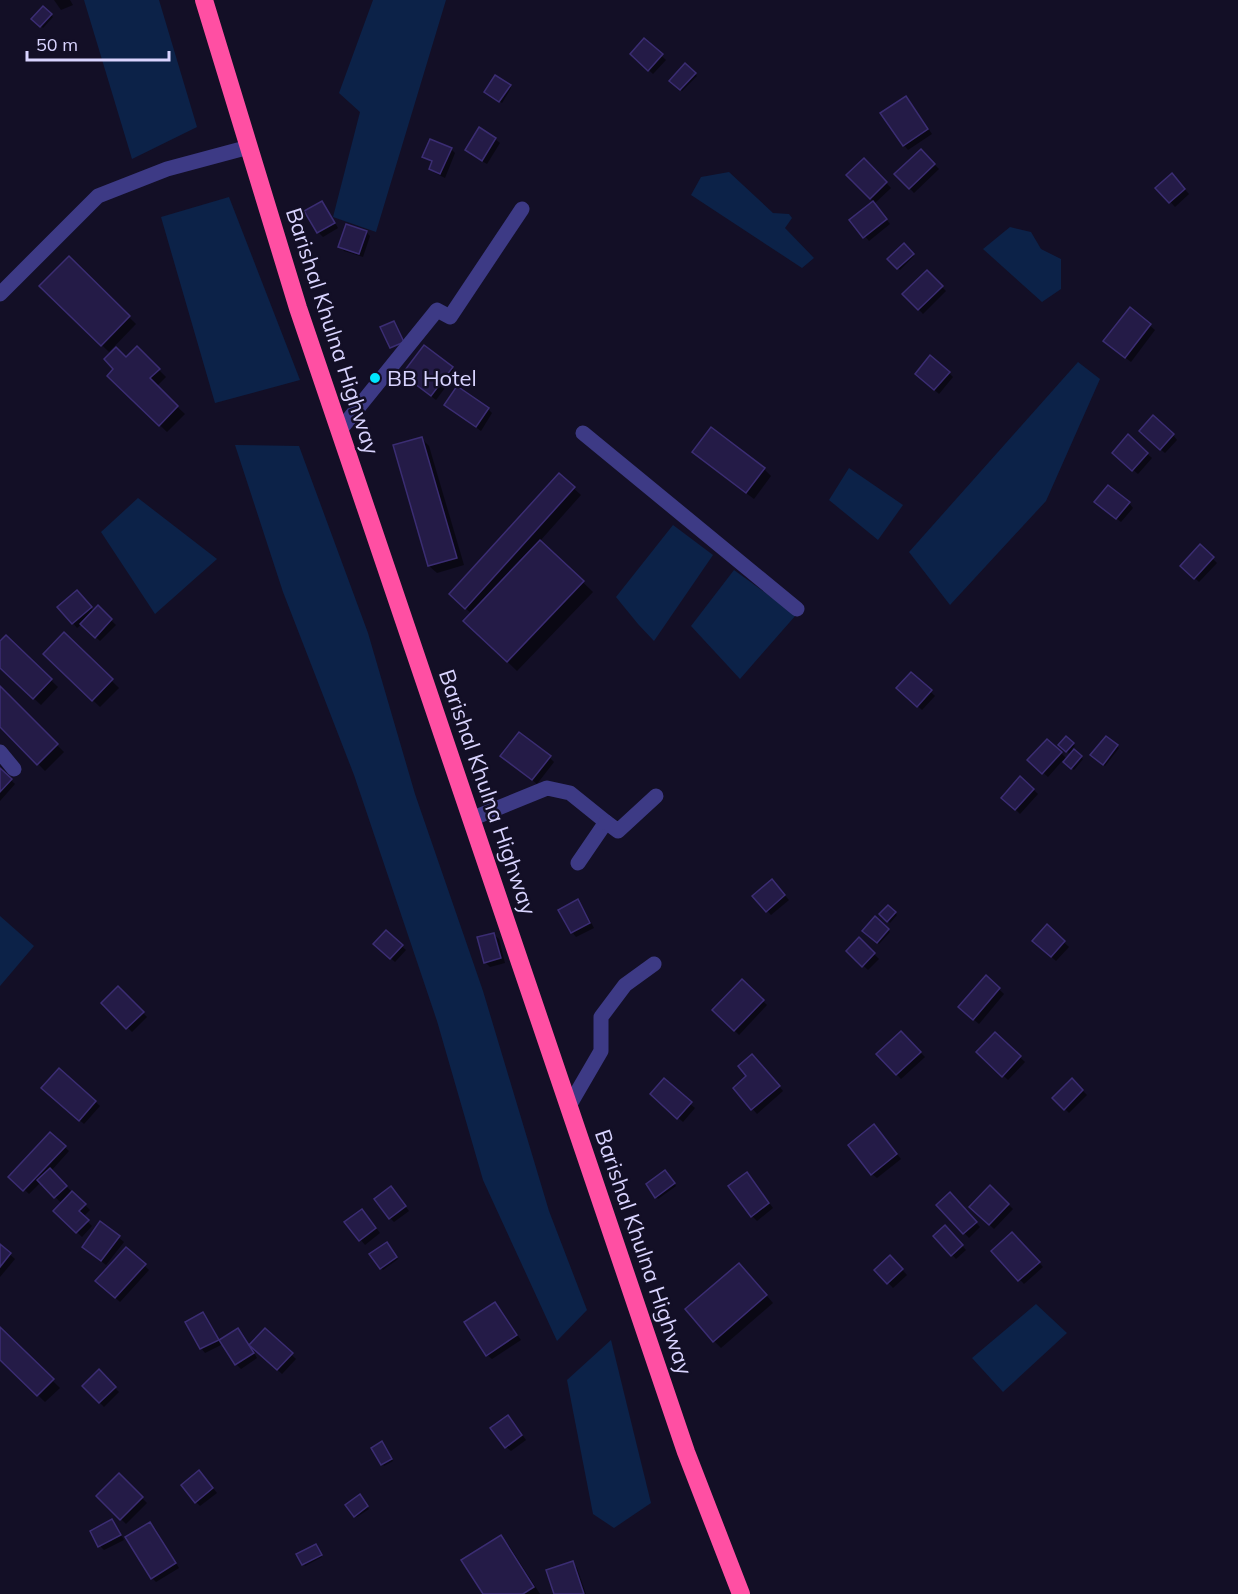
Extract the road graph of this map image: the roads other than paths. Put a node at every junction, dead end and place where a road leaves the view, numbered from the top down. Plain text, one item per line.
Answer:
1 (204, 0) edge
2 (249, 147) junction
3 (522, 209) dead end
4 (0, 294) edge
5 (339, 430) junction
6 (583, 433) dead end
7 (797, 609) dead end
8 (0, 752) edge
9 (14, 770) dead end
10 (656, 796) dead end
11 (471, 819) junction
12 (606, 822) junction
13 (578, 863) dead end
14 (654, 964) dead end
15 (569, 1106) junction
16 (741, 1594) edge

1 - 2 highway, Barishal Khulna Highway
2 - 4 street
2 - 5 highway, Barishal Khulna Highway
3 - 5 street
5 - 11 highway, Barishal Khulna Highway
6 - 7 street
8 - 9 street
10 - 12 street
11 - 12 street
11 - 15 highway, Barishal Khulna Highway
12 - 13 street
14 - 15 street
15 - 16 highway, Barishal Khulna Highway

